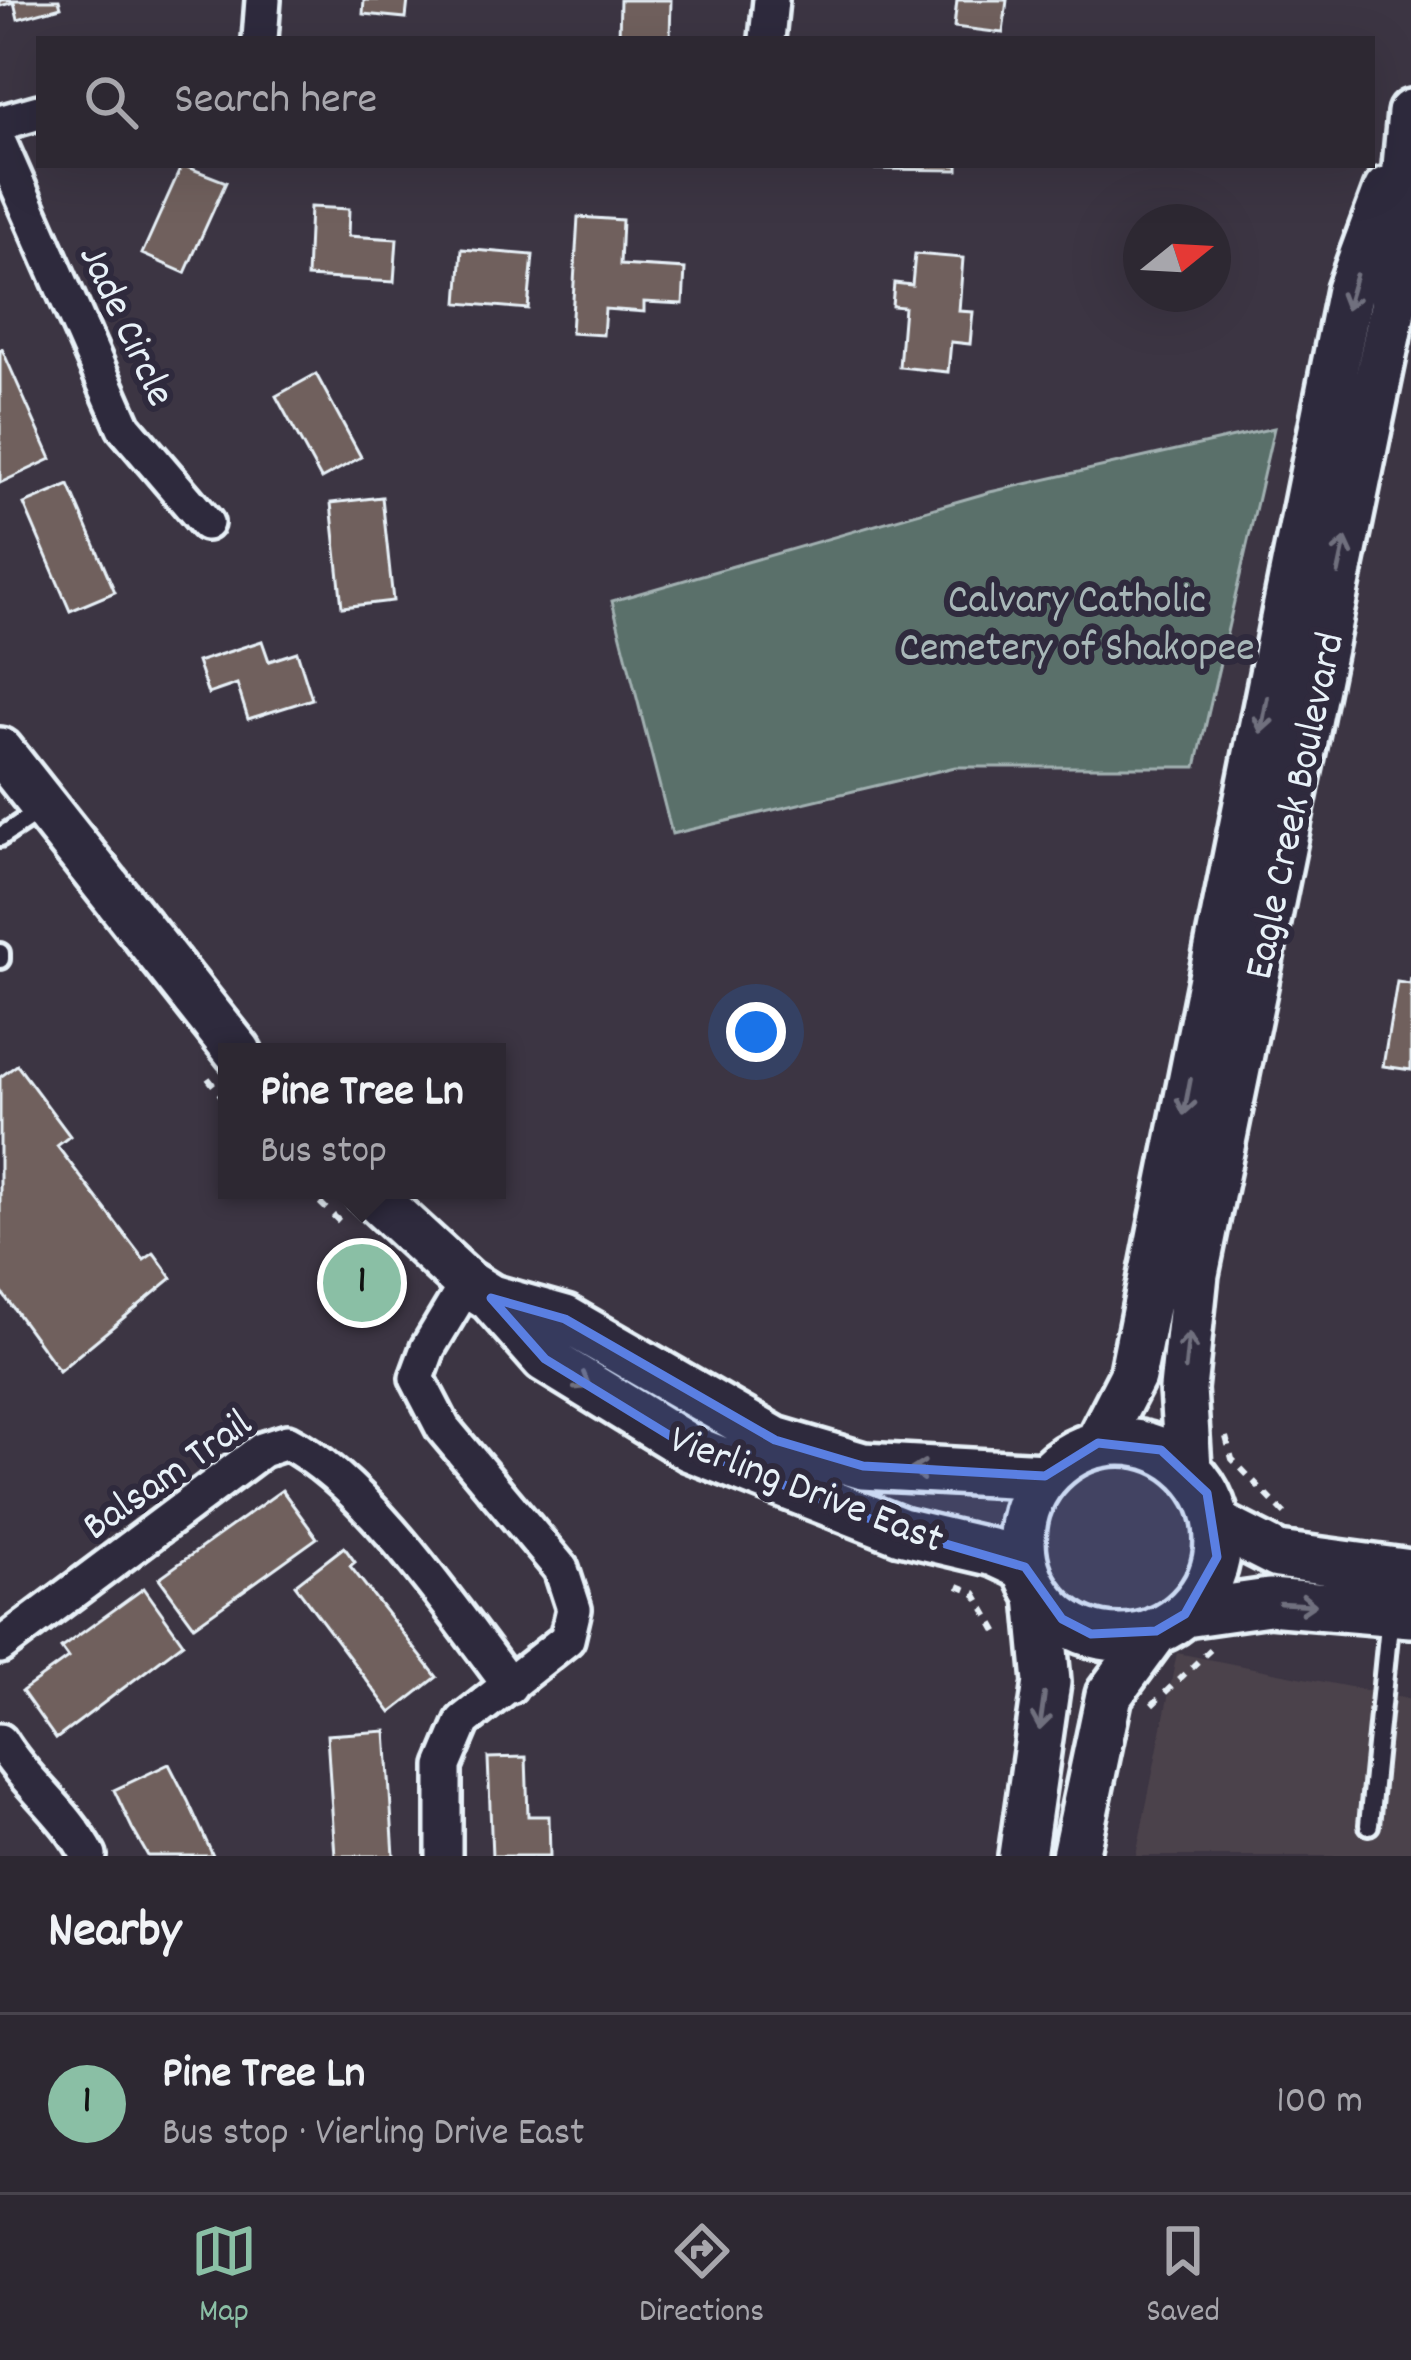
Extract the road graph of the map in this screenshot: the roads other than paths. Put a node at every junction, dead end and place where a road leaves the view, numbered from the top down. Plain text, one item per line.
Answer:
1 (263, 0) edge
2 (771, 0) edge
3 (260, 36) edge
4 (767, 36) edge
5 (36, 113) edge
6 (0, 123) edge
7 (1408, 128) edge
8 (0, 145) edge
9 (206, 524) dead end
10 (0, 751) edge
11 (45, 808) junction
12 (0, 837) edge
13 (231, 1043) edge
14 (376, 1199) edge
15 (479, 1290) junction
16 (1098, 1443) junction
17 (1187, 1468) junction
18 (1045, 1476) junction
19 (1217, 1524) junction
20 (1032, 1581) junction
21 (1404, 1599) edge
22 (1184, 1631) junction
23 (0, 1646) edge
24 (510, 1686) junction
25 (0, 1741) edge
26 (1369, 1825) dead end
27 (89, 1856) edge
28 (444, 1856) edge
29 (1022, 1856) edge
30 (1076, 1856) edge

1 - 3 street
2 - 4 street
5 - 6 street
7 -> 16 street, Eagle Creek Boulevard
17 -> 7 street, Eagle Creek Boulevard
8 - 9 street, Jade Circle
10 - 11 street
11 - 12 lane
11 - 13 street
14 - 15 street, Vierling Drive East
18 -> 15 street, Vierling Drive East
15 -> 20 street, Vierling Drive East
15 - 24 street
16 - 17 street
16 - 18 street
17 - 19 street
18 - 20 street
19 - 21 street
19 - 22 street
20 - 22 street
20 -> 29 street
22 -> 21 street
21 - 26 lane
22 - 30 street
23 - 24 street, Balsam Trail
24 - 28 street
25 - 27 street

